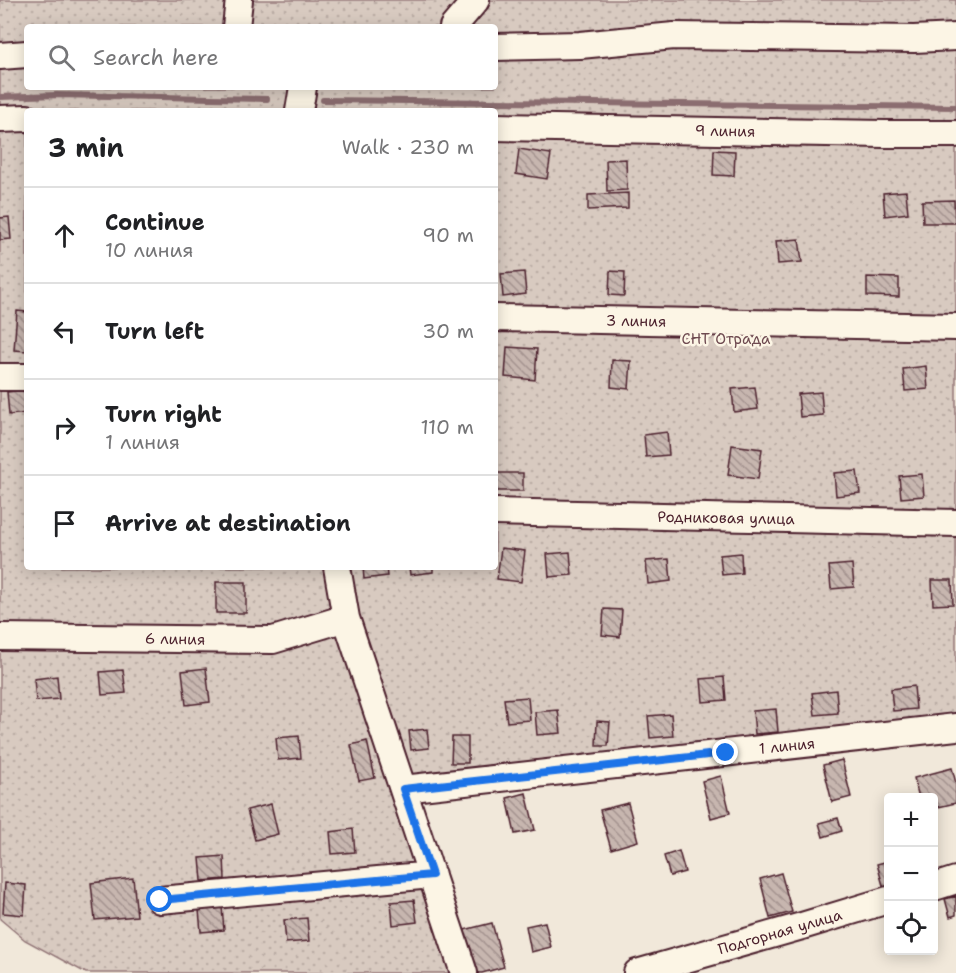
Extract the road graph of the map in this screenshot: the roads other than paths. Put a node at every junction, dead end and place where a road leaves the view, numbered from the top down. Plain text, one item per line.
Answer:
1 (239, 0) edge
2 (476, 0) edge
3 (236, 24) edge
4 (456, 24) edge
5 (956, 37) edge
6 (498, 47) edge
7 (24, 54) edge
8 (0, 56) edge
9 (302, 90) edge
10 (300, 108) edge
11 (24, 118) edge
12 (0, 119) edge
13 (498, 127) edge
14 (956, 134) edge
15 (498, 318) edge
16 (956, 327) edge
17 (0, 377) edge
18 (24, 377) edge
19 (498, 512) edge
20 (956, 523) edge
21 (338, 570) edge
22 (346, 618) junction
23 (0, 638) edge
24 (956, 727) edge
25 (403, 789) junction
26 (432, 875) junction
27 (956, 880) edge
28 (938, 885) edge
29 (160, 900) dead end
30 (885, 901) edge
31 (464, 973) edge
32 (637, 973) edge

1 - 3 street
2 - 4 street
5 - 6 street
7 - 8 street
9 - 10 street
11 - 12 street
13 - 14 street, 9 линия
15 - 16 street, 3 линия
17 - 18 street
19 - 20 street, Родниковая улица
21 - 22 street
22 - 23 street, 6 линия
22 - 25 street
24 - 25 street, 1 линия
25 - 26 street
26 - 29 street
26 - 31 street
27 - 28 street
30 - 32 street, Подгорная улица

